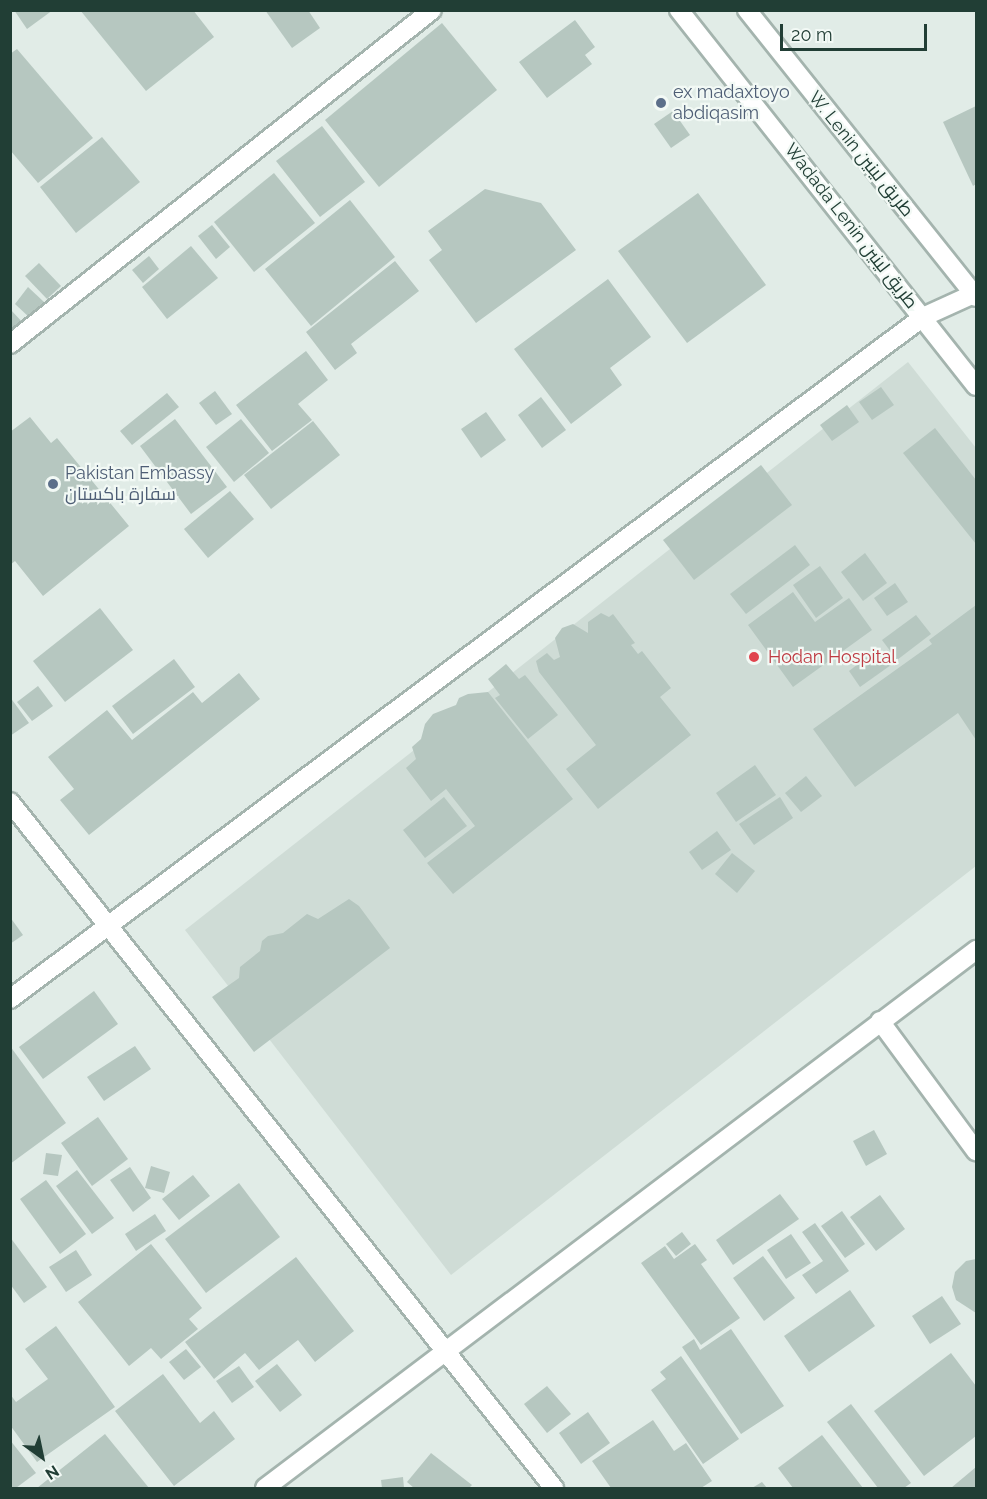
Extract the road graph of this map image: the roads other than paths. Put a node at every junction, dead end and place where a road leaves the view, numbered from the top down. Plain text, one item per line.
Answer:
1 (432, 10) edge
2 (679, 10) edge
3 (747, 10) edge
4 (976, 295) edge
5 (923, 317) junction
6 (10, 344) edge
7 (976, 386) edge
8 (10, 802) edge
9 (108, 923) junction
10 (976, 950) edge
11 (10, 999) edge
12 (880, 1021) junction
13 (976, 1151) edge
14 (445, 1352) junction
15 (265, 1488) edge
16 (554, 1488) edge

1 - 6 street
2 - 5 street, Wadada Lenin طريق لينين
3 - 4 street, W. Lenin طريق لينين
4 - 5 street
5 - 7 street, Wadada Lenin طريق لينين
5 - 9 street
8 - 9 street
9 - 11 street
9 - 14 street
10 - 12 street
12 - 13 street
12 - 14 street
14 - 15 street
14 - 16 street

